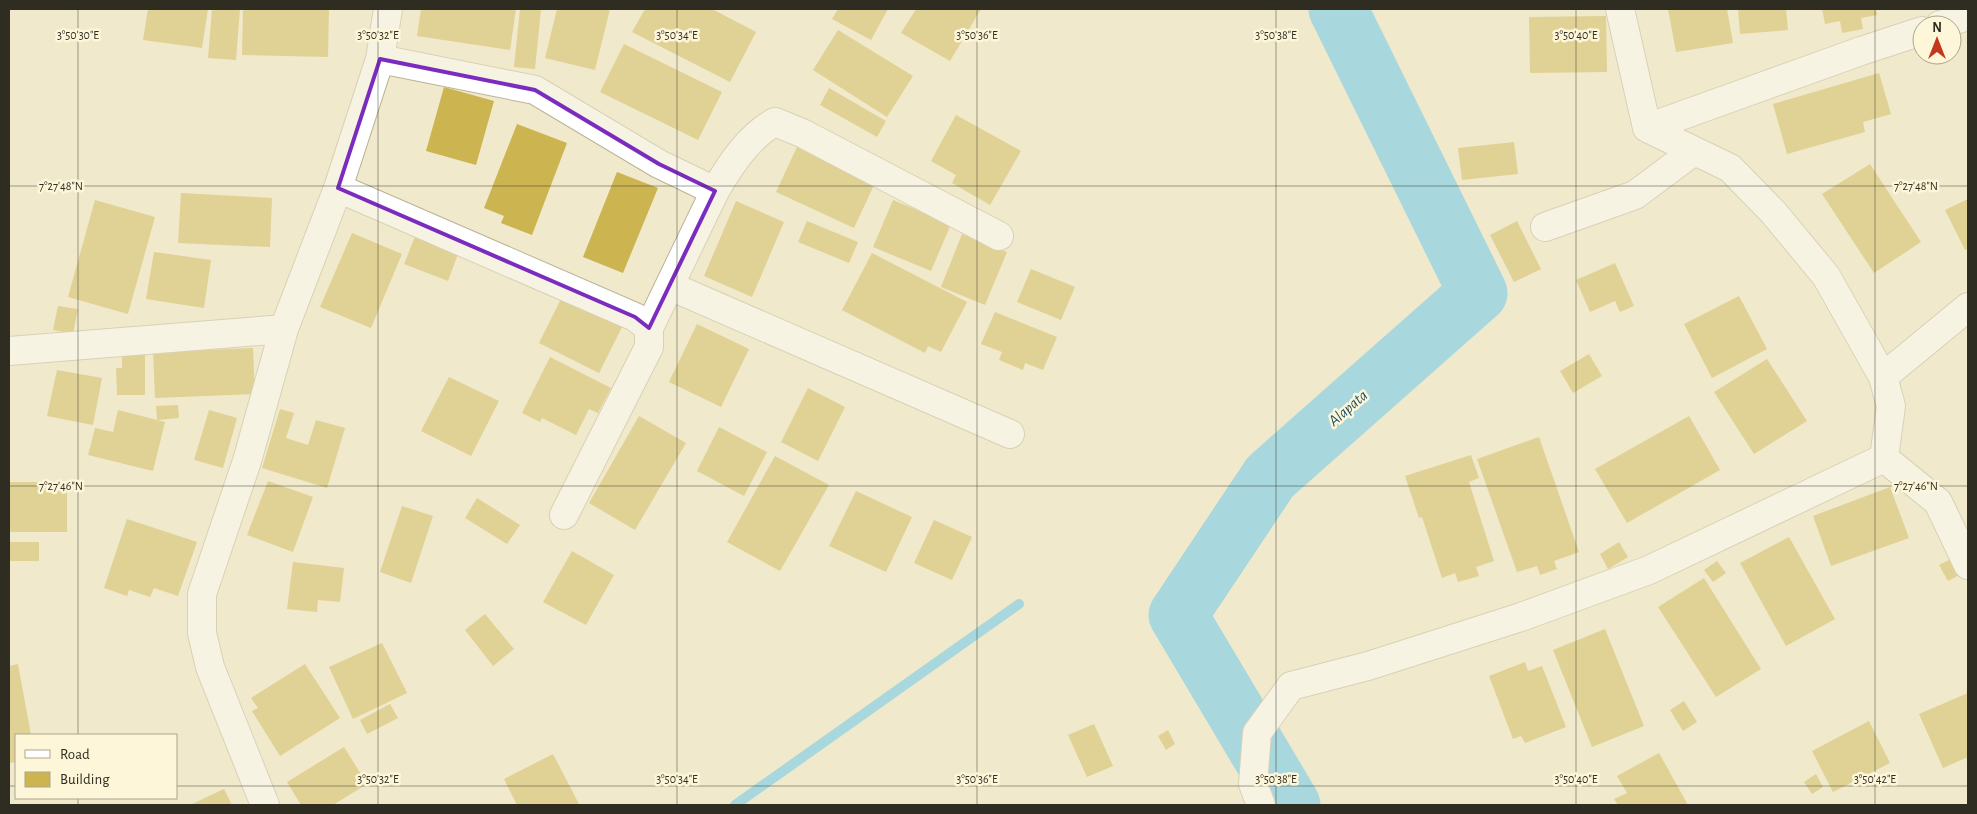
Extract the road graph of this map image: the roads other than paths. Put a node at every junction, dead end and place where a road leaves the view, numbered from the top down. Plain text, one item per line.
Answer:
1 (388, 9) edge
2 (1620, 9) edge
3 (1912, 34) edge
4 (380, 59) junction
5 (1646, 128) junction
6 (1694, 151) junction
7 (338, 188) junction
8 (716, 190) junction
9 (1545, 227) dead end
10 (998, 236) dead end
11 (670, 286) junction
12 (1968, 307) edge
13 (649, 328) junction
14 (284, 329) junction
15 (9, 351) edge
16 (1883, 377) junction
17 (1010, 434) dead end
18 (1884, 458) junction
19 (564, 515) dead end
20 (1968, 565) edge
21 (265, 805) edge
22 (1261, 805) edge

1 - 4 street
2 - 5 street
3 - 5 street
4 - 7 street
4 - 8 street
5 - 6 street
6 - 9 street
6 - 16 street
7 - 13 street
7 - 14 street
8 - 10 street
8 - 11 street
11 - 13 street
11 - 17 street
12 - 16 street
13 - 19 street
14 - 15 street
14 - 21 street
16 - 18 street
18 - 20 street
18 - 22 street

